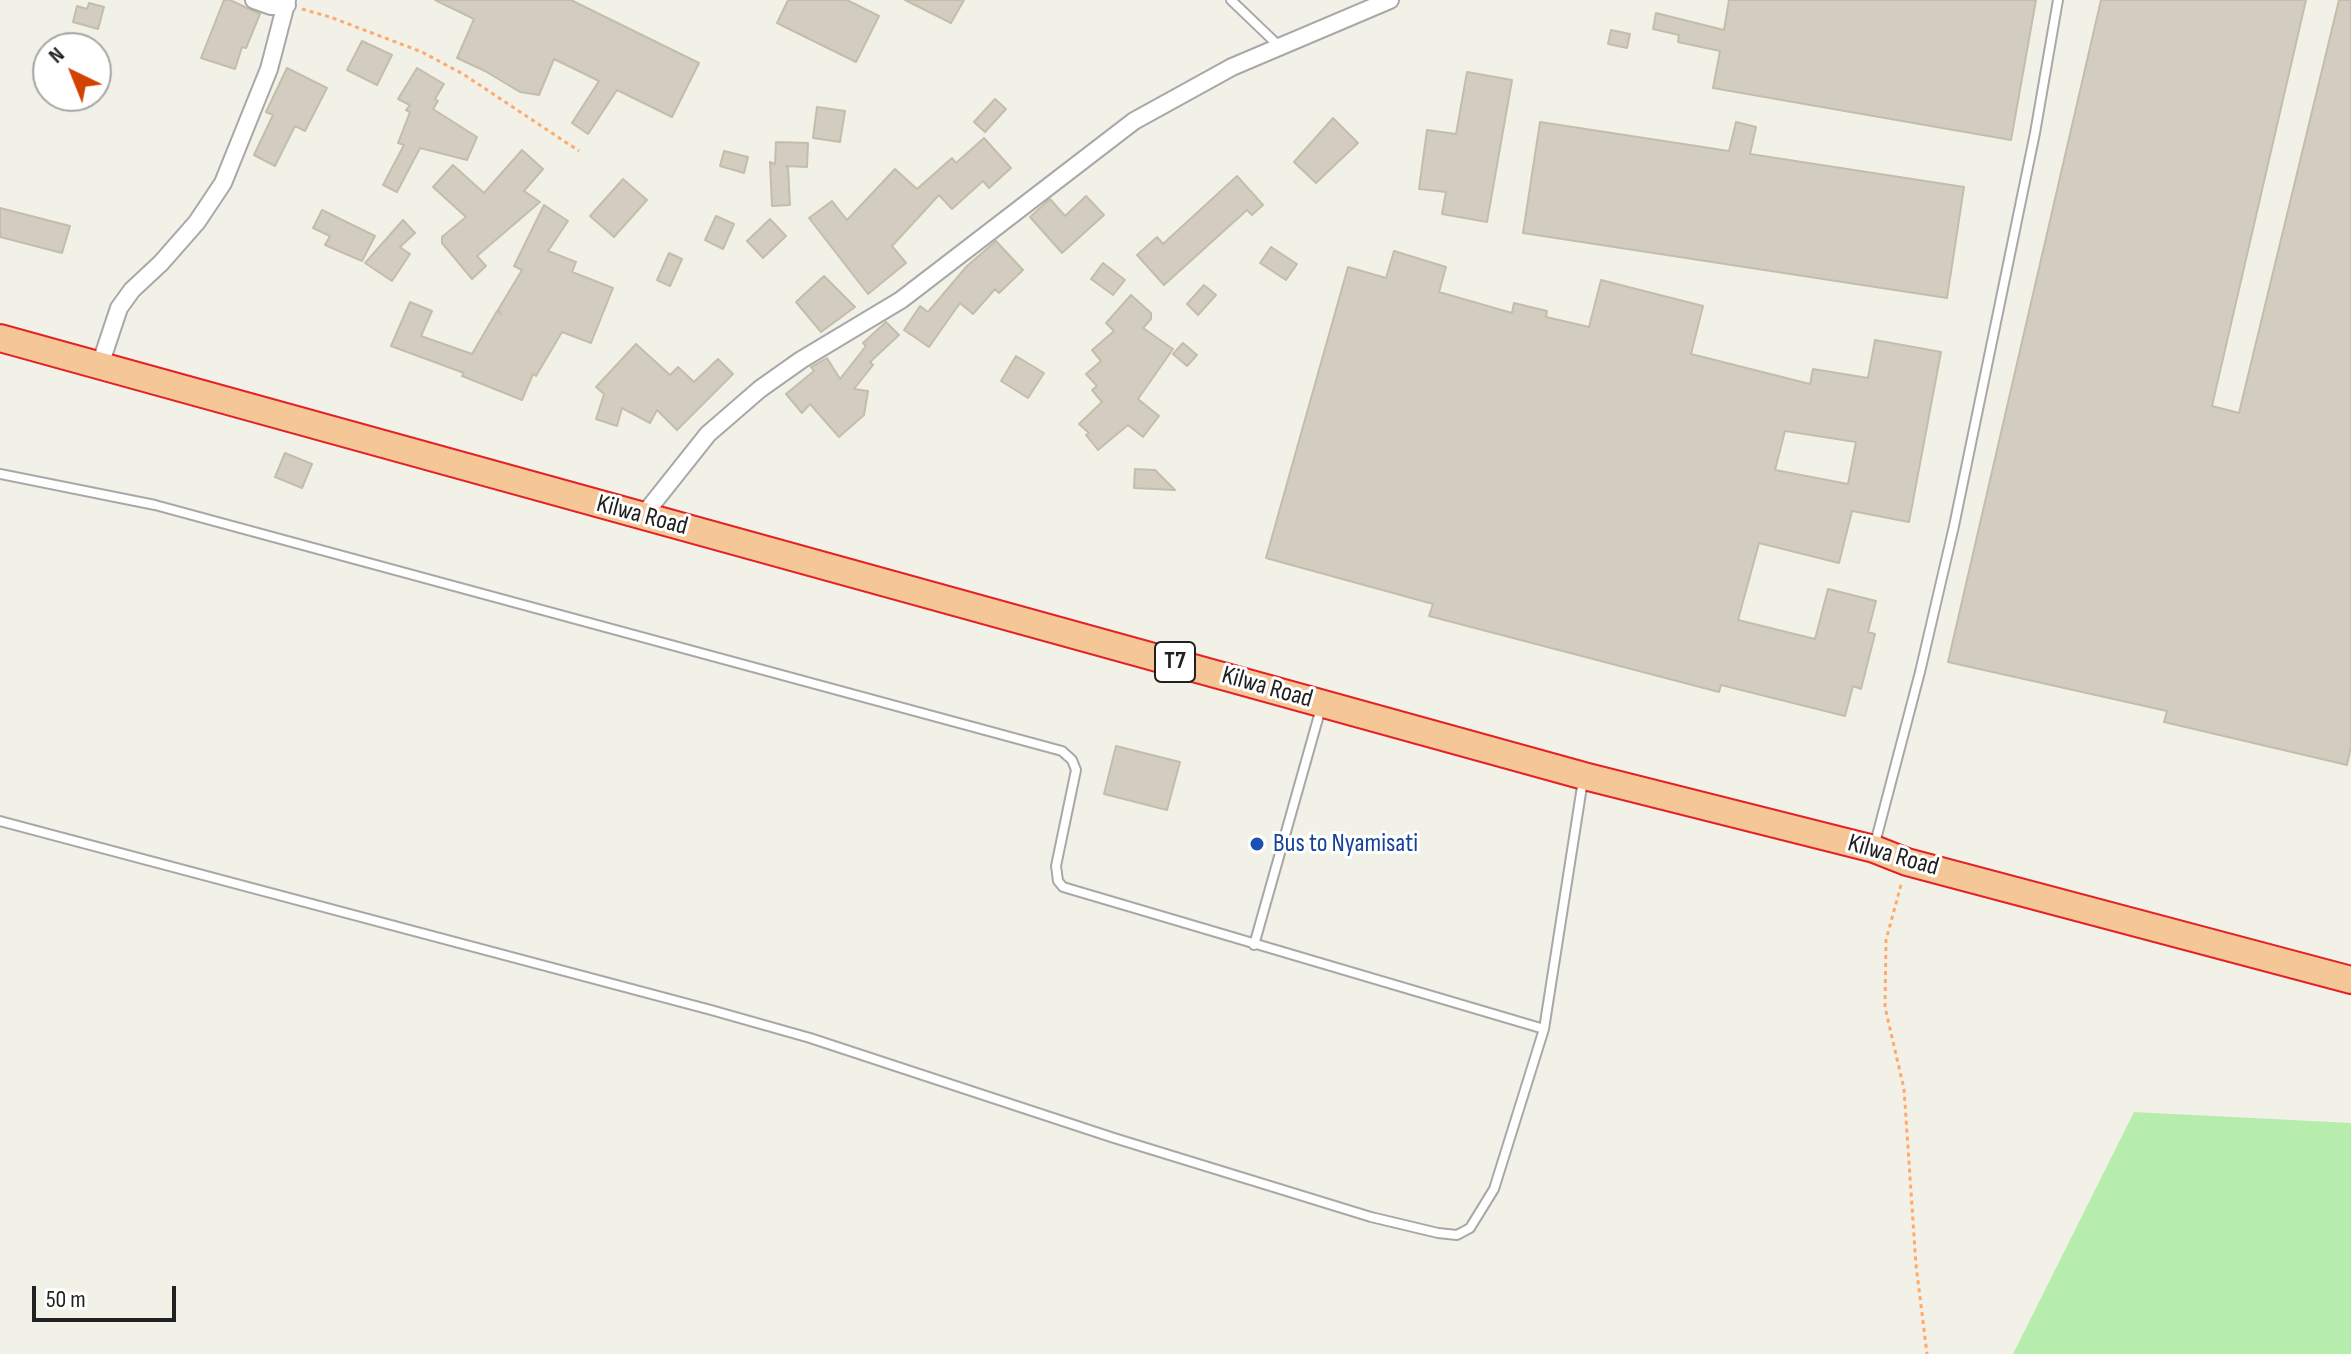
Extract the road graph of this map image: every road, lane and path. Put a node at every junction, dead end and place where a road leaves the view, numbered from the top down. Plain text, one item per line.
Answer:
1 (254, 0) edge
2 (1231, 0) edge
3 (1390, 0) edge
4 (2058, 0) edge
5 (287, 3) edge
6 (1280, 47) junction
7 (579, 151) dead end
8 (0, 338) edge
9 (100, 365) junction
10 (0, 474) edge
11 (642, 517) junction
12 (1323, 703) junction
13 (1584, 776) junction
14 (0, 821) edge
15 (1874, 849) junction
16 (1907, 862) junction
17 (1254, 945) junction
18 (2351, 980) edge
19 (1544, 1029) junction
20 (1927, 1354) edge

1 - 5 street
2 - 6 lane
3 - 6 street
4 - 15 lane
5 - 7 path
5 - 9 street
6 - 11 street
8 - 9 highway, Kilwa Road / T7
9 - 11 highway, Kilwa Road / T7
10 - 17 lane
11 - 12 highway, Kilwa Road / T7
12 - 13 highway, Kilwa Road / T7
12 - 17 lane
13 - 15 highway, Kilwa Road / T7
13 - 19 lane
14 - 19 lane
15 - 16 highway, Kilwa Road / T7
16 - 18 highway, Kilwa Road / T7
16 - 20 path
17 - 19 lane

